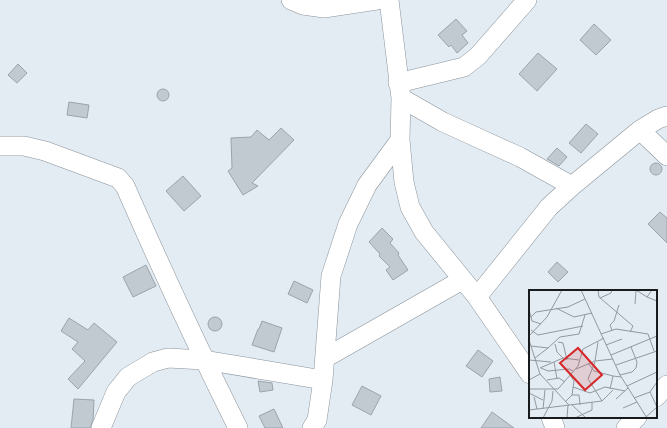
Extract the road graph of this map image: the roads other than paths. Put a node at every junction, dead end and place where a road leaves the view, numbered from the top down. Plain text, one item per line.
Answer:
1 (291, 0) edge
2 (377, 0) edge
3 (389, 0) edge
4 (527, 0) edge
5 (400, 91) junction
6 (667, 116) edge
7 (640, 130) junction
8 (400, 140) junction
9 (0, 146) edge
10 (667, 156) edge
11 (572, 186) junction
12 (462, 280) junction
13 (477, 297) junction
14 (325, 358) junction
15 (204, 360) junction
16 (529, 373) edge
17 (323, 380) junction
18 (667, 385) edge
19 (657, 396) edge
20 (551, 418) edge
21 (636, 418) edge
22 (101, 428) edge
23 (238, 428) edge
24 (312, 428) edge
25 (554, 428) edge
26 (626, 428) edge

1 - 2 street
3 - 5 street
4 - 5 street
5 - 8 street
5 - 11 street
6 - 7 street
7 - 10 street
7 - 11 street
8 - 12 street
8 - 14 street
9 - 15 street
11 - 13 street
12 - 13 street
12 - 14 street
13 - 16 street
14 - 17 street
15 - 17 street
15 - 22 street
15 - 23 street
17 - 24 street
18 - 19 street
20 - 25 street
21 - 26 street

